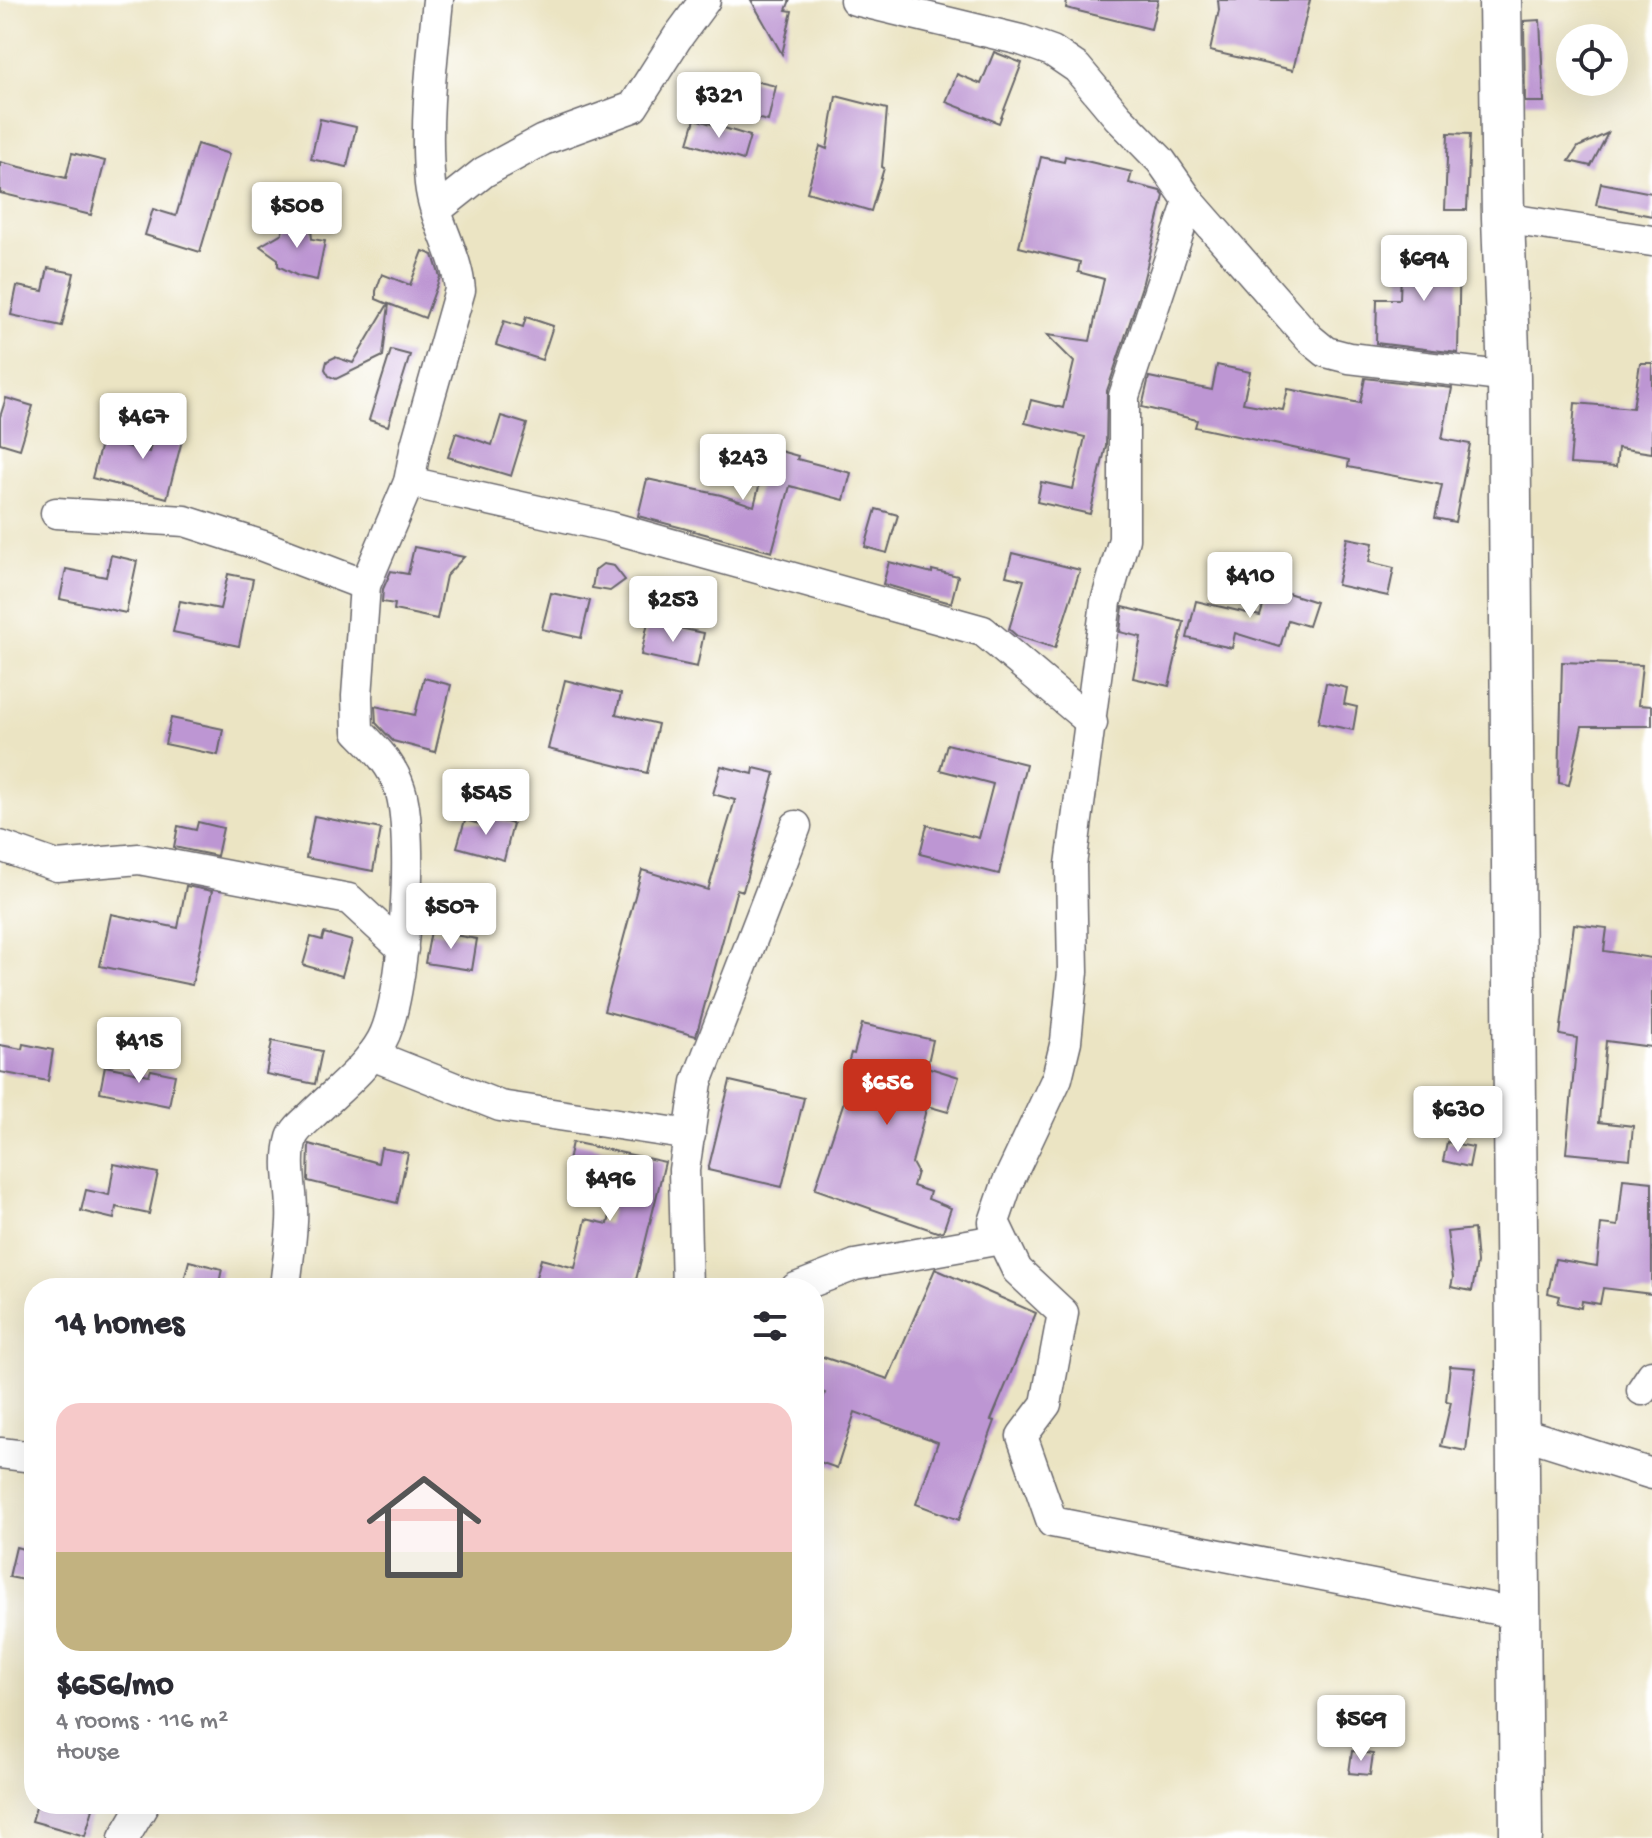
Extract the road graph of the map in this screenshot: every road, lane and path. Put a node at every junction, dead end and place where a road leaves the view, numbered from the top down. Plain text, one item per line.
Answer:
1 (438, 0) edge
2 (705, 0) edge
3 (855, 0) edge
4 (1500, 0) edge
5 (1189, 201) junction
6 (436, 210) junction
7 (1503, 218) junction
8 (1652, 241) edge
9 (1509, 377) junction
10 (409, 482) junction
11 (56, 513) dead end
12 (365, 585) junction
13 (1092, 723) junction
14 (796, 826) dead end
15 (0, 846) edge
16 (403, 949) junction
17 (372, 1055) junction
18 (690, 1135) junction
19 (1001, 1239) junction
20 (286, 1278) edge
21 (687, 1278) edge
22 (822, 1278) edge
23 (1519, 1432) junction
24 (0, 1453) edge
25 (24, 1456) edge
26 (1652, 1474) edge
27 (1521, 1614) junction
28 (138, 1814) edge
29 (1525, 1832) edge
30 (124, 1838) edge

1 - 6 street
2 - 6 street
3 - 5 street
4 - 7 main road
5 - 9 street
5 - 13 street
6 - 10 street
7 - 8 street
7 - 9 main road
9 - 23 main road
10 - 12 street
10 - 13 street
11 - 12 street
12 - 16 street
13 - 19 street
14 - 18 street
15 - 16 street
16 - 17 street
17 - 18 street
17 - 20 street
18 - 21 street
19 - 22 street
19 - 27 street
23 - 26 street
23 - 27 main road
24 - 25 street
27 - 29 main road
28 - 30 street

